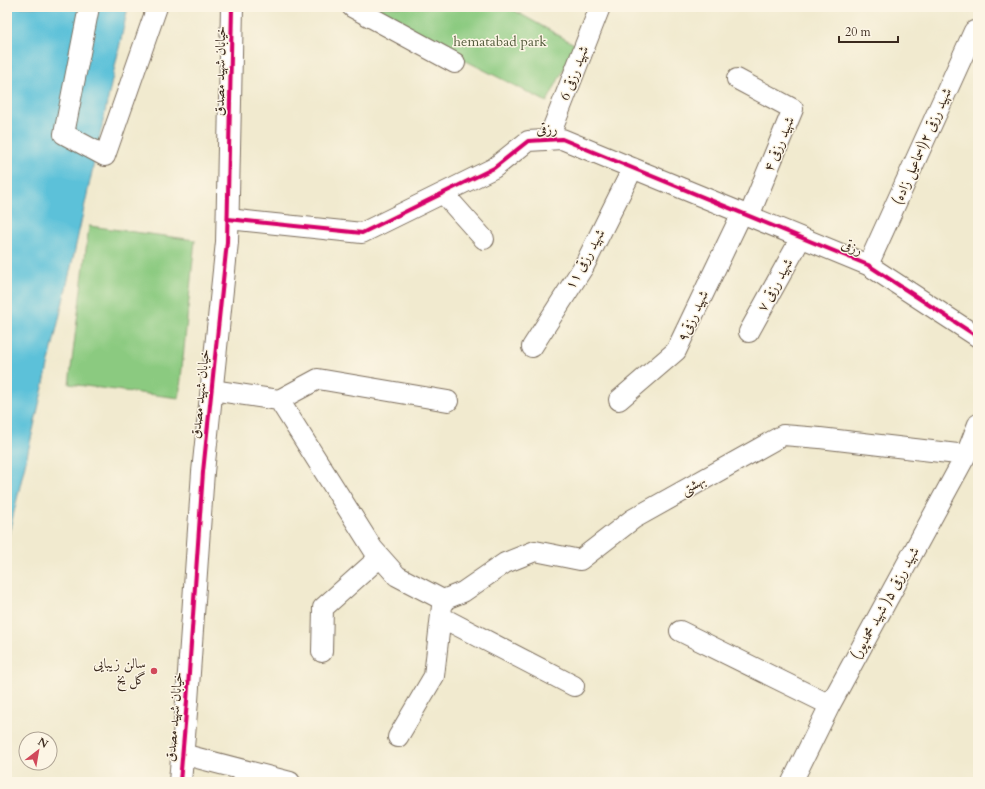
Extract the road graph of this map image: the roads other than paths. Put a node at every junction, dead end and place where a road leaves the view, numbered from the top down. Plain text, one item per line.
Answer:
1 (90, 7) edge
2 (157, 7) edge
3 (232, 7) edge
4 (352, 7) edge
5 (600, 7) edge
6 (978, 35) edge
7 (455, 63) dead end
8 (737, 78) dead end
9 (548, 140) junction
10 (633, 168) junction
11 (443, 193) junction
12 (745, 215) junction
13 (228, 219) junction
14 (800, 238) junction
15 (484, 239) dead end
16 (868, 265) junction
17 (749, 332) dead end
18 (978, 337) edge
19 (532, 347) dead end
20 (212, 390) junction
21 (279, 400) junction
22 (619, 400) dead end
23 (448, 401) dead end
24 (978, 424) edge
25 (966, 456) junction
26 (380, 557) junction
27 (442, 608) junction
28 (680, 631) dead end
29 (322, 652) dead end
30 (574, 686) dead end
31 (830, 705) junction
32 (398, 737) dead end
33 (182, 754) junction
34 (180, 782) edge
35 (290, 782) edge
36 (792, 782) edge

1 - 2 street
3 - 13 street, خیابان شهید مصدق
4 - 7 street
5 - 9 street, شهید رزقی 6
6 - 16 street, شهید رزقی ۲(اسماعیل زاده)
8 - 12 street, شهید رزقی ۴
9 - 10 street, رزقی
9 - 11 street, رزقی
10 - 12 street, رزقی
10 - 19 street, شهید رزقی ۱۱
11 - 13 street, رزقی
11 - 15 street
12 - 14 street, رزقی
12 - 22 street, شهید رزقی۹
13 - 20 street, خیابان شهید مصدق
14 - 16 street, رزقی
14 - 17 street, شهید رزقی ۷
16 - 18 street, رزقی
20 - 21 street
20 - 33 street, خیابان شهید مصدق
21 - 23 street
21 - 26 street
24 - 25 street, شهید رزقی ۵( شهید محمدپور)
25 - 27 street, بهشتی
25 - 31 street, شهید رزقی ۵( شهید محمدپور)
26 - 27 street
26 - 29 street
27 - 30 street
27 - 32 street
28 - 31 street
31 - 36 street, شهید رزقی ۵( شهید محمدپور)
33 - 34 street, خیابان شهید مصدق
33 - 35 street

